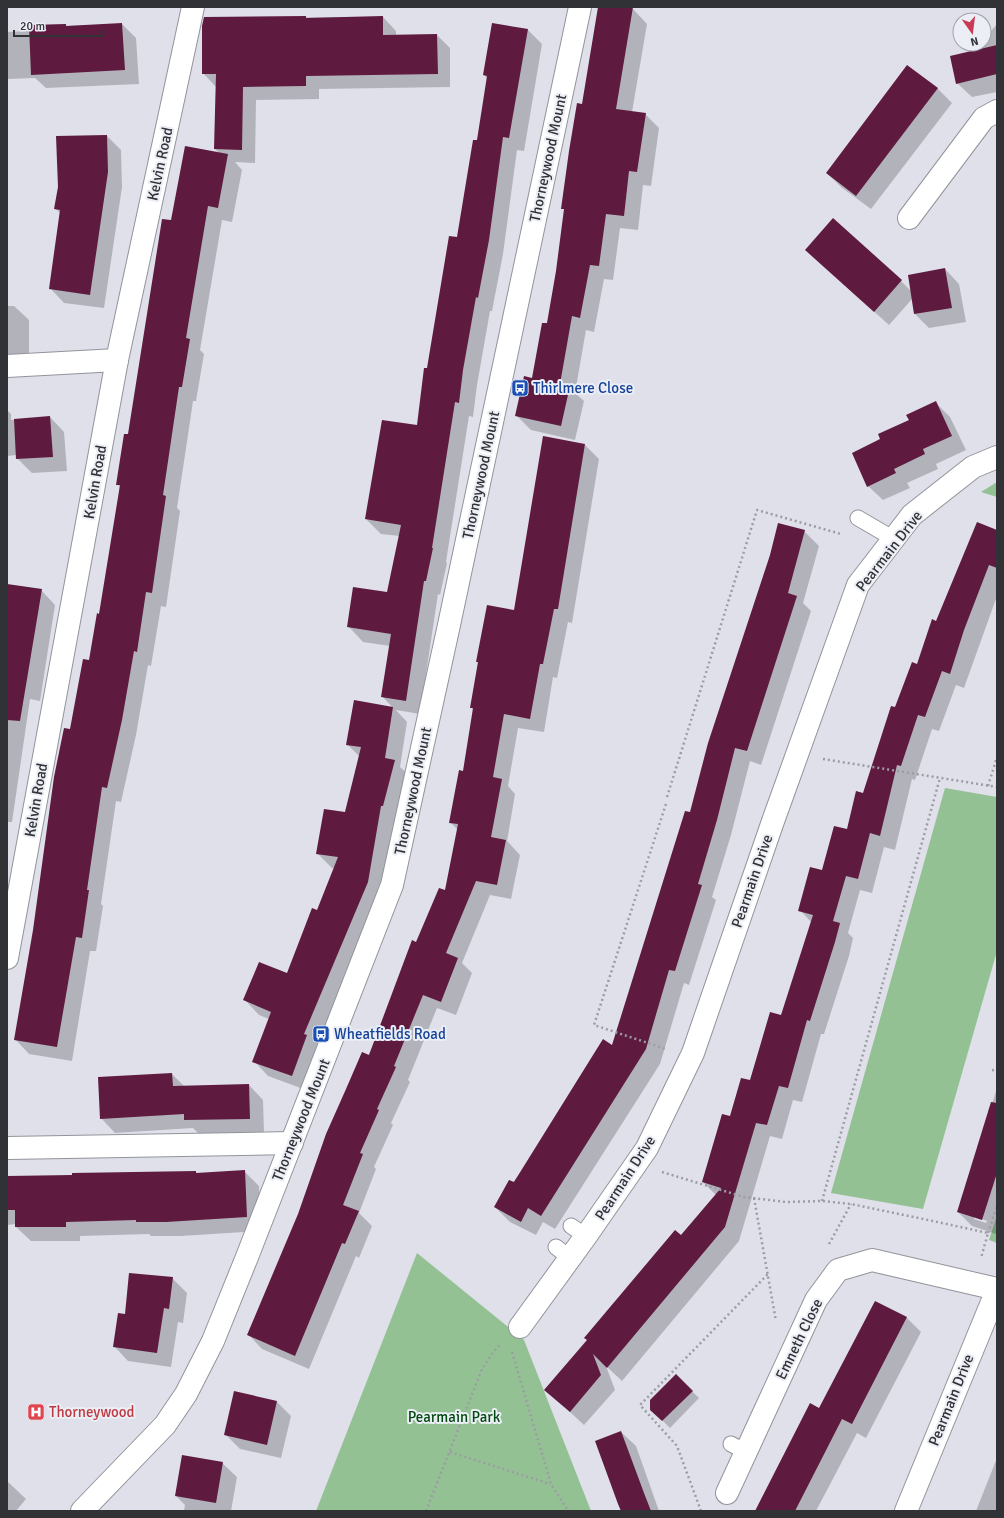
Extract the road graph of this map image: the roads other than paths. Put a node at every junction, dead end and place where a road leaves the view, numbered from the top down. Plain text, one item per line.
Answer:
1 (193, 7) edge
2 (580, 7) edge
3 (997, 111) edge
4 (909, 218) dead end
5 (117, 360) junction
6 (7, 366) edge
7 (997, 457) edge
8 (858, 518) dead end
9 (894, 540) junction
10 (7, 958) edge
11 (292, 1143) junction
12 (7, 1148) edge
13 (997, 1289) edge
14 (514, 1332) road end
15 (727, 1493) dead end
16 (88, 1509) edge
17 (906, 1511) edge

1 - 5 street, Kelvin Road
2 - 11 street, Thorneywood Mount
3 - 4 street
5 - 6 street
5 - 10 street, Kelvin Road
7 - 9 street, Pearmain Drive
8 - 9 lane
9 - 14 street, Pearmain Drive
11 - 12 street
11 - 16 street, Thorneywood Mount
13 - 15 street, Emneth Close
13 - 17 street, Pearmain Drive

